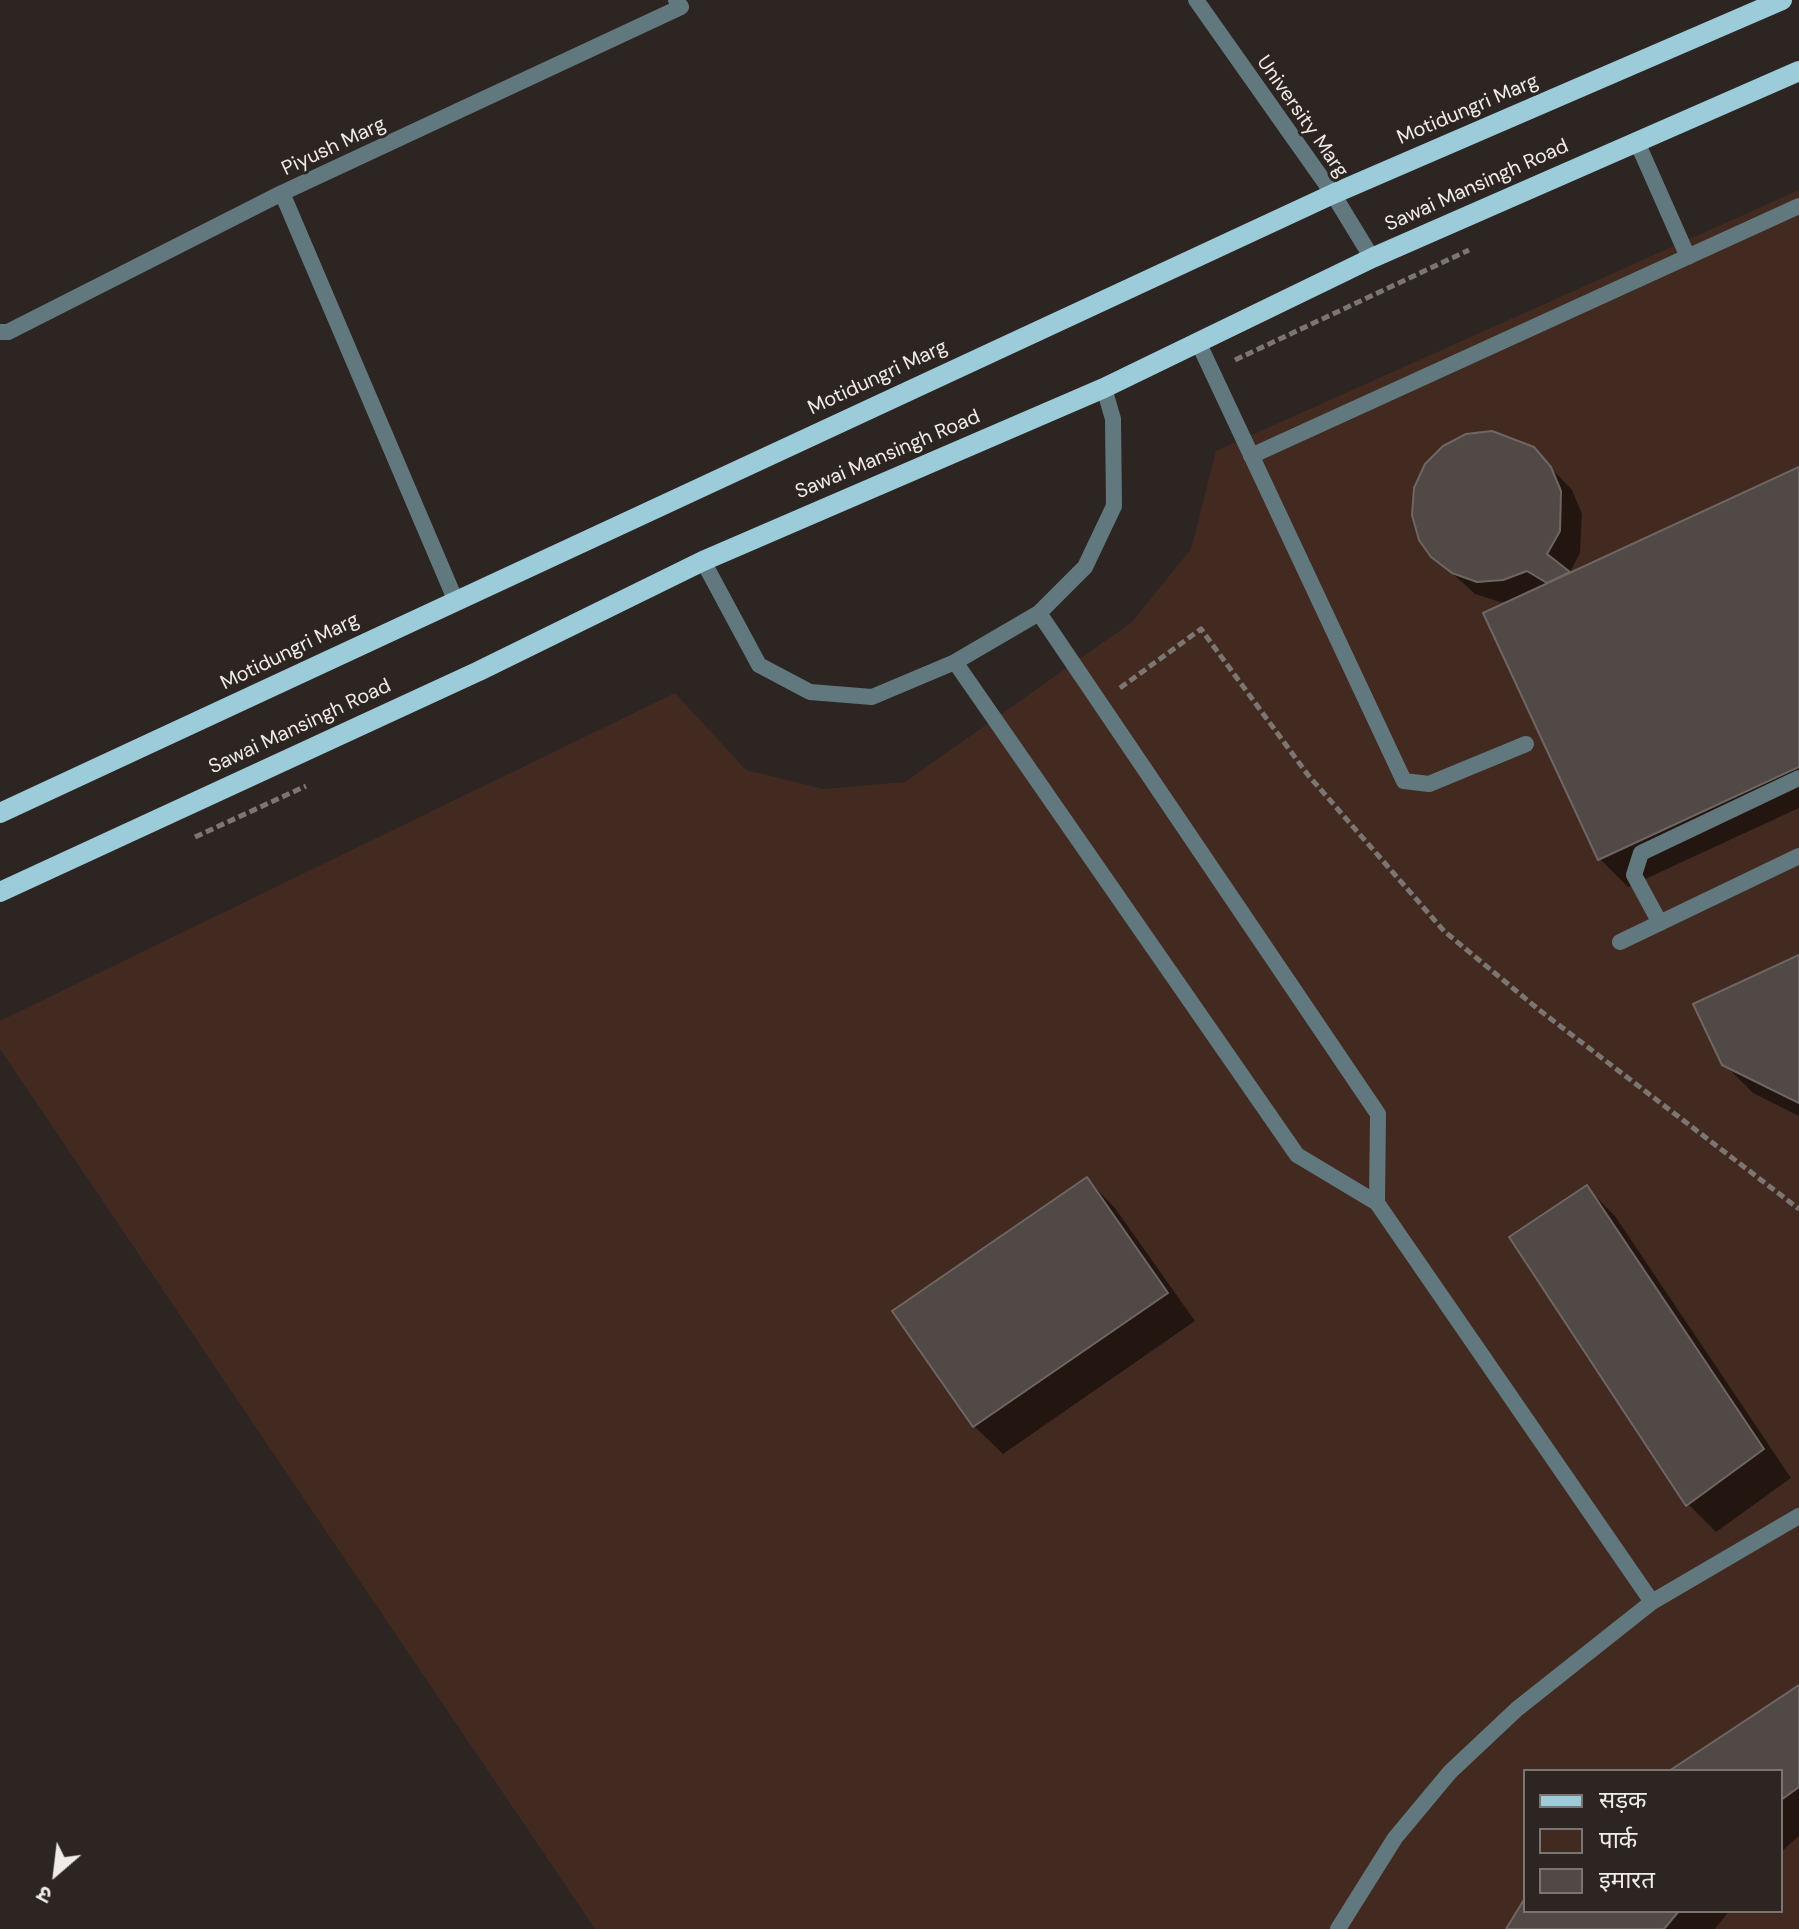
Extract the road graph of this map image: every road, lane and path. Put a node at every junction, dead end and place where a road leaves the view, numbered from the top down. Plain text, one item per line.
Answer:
1 (1196, 0) edge
2 (1782, 0) edge
3 (678, 4) edge
4 (1799, 71) edge
5 (1637, 142) junction
6 (282, 193) junction
7 (1333, 194) junction
8 (1799, 206) edge
9 (1479, 246) dead end
10 (1688, 257) junction
11 (1372, 258) junction
12 (4, 332) edge
13 (1199, 344) junction
14 (1211, 371) junction
15 (1104, 388) junction
16 (1251, 456) junction
17 (703, 561) junction
18 (455, 599) junction
19 (1039, 613) junction
20 (955, 662) junction
21 (1101, 701) junction
22 (1526, 744) dead end
23 (1799, 778) edge
24 (0, 813) edge
25 (1799, 856) edge
26 (0, 892) edge
27 (1660, 923) junction
28 (1620, 942) dead end
29 (1377, 1203) junction
30 (1799, 1209) edge
31 (1799, 1516) edge
32 (1652, 1602) junction
33 (1338, 1929) edge

1 - 7 street, University Marg
2 - 7 main road, Motidungri Marg
3 - 6 street, Piyush Marg
4 - 5 main road, Sawai Mansingh Road
5 - 10 street
5 - 11 main road, Sawai Mansingh Road
6 - 12 street, Piyush Marg
6 - 18 street
7 - 11 street, University Marg
7 - 18 main road, Motidungri Marg
8 - 10 street
9 - 14 path
10 - 16 street
11 - 13 main road, Sawai Mansingh Road
13 - 14 street
13 - 15 main road, Sawai Mansingh Road
14 - 16 street
15 - 17 main road, Sawai Mansingh Road
15 - 19 street
16 - 22 street
17 - 20 street
17 - 26 main road, Sawai Mansingh Road
18 - 24 main road, Motidungri Marg
19 - 20 street
19 - 21 street
20 - 29 street
21 - 29 street
21 - 30 path
23 - 27 street
25 - 27 street
27 - 28 street
29 - 32 street
31 - 32 street
32 - 33 street

